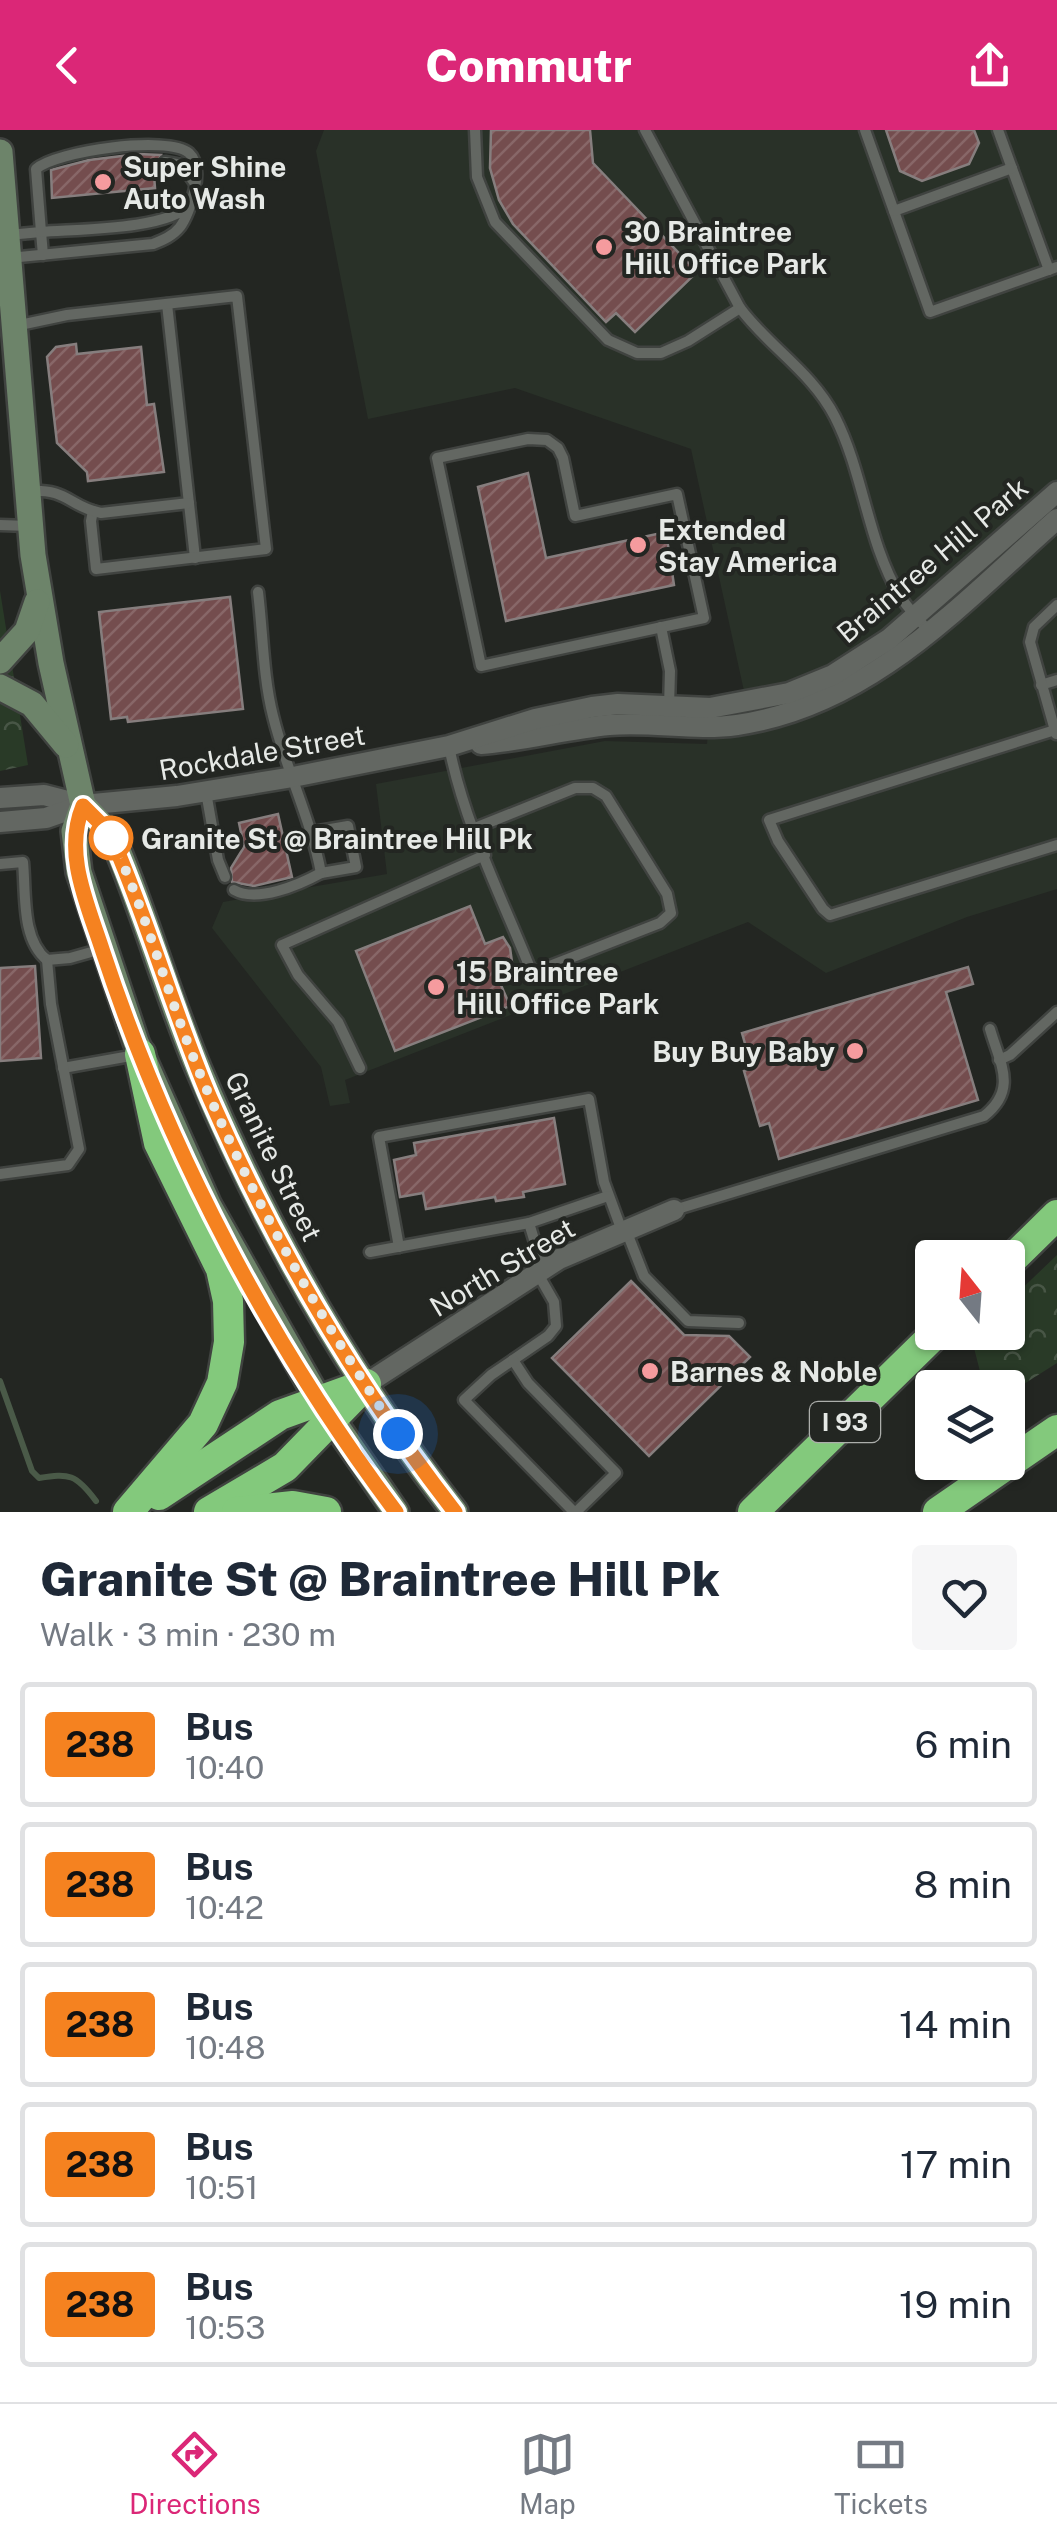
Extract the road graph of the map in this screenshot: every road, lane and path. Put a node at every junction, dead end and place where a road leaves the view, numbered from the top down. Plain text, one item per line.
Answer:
1 (475, 130) edge
2 (646, 130) edge
3 (865, 130) edge
4 (998, 130) edge
5 (1, 162) edge
6 (166, 162) dead end
7 (1012, 168) junction
8 (194, 184) junction
9 (189, 205) junction
10 (894, 211) junction
11 (41, 232) junction
12 (8, 247) junction
13 (43, 255) junction
14 (1053, 268) edge
15 (167, 304) junction
16 (740, 308) junction
17 (15, 326) junction
18 (26, 491) junction
19 (1057, 492) edge
20 (189, 503) junction
21 (93, 511) junction
22 (1057, 519) edge
23 (0, 524) edge
24 (30, 526) junction
25 (195, 558) junction
26 (38, 587) junction
27 (258, 592) dead end
28 (1057, 605) edge
29 (923, 624) junction
30 (661, 628) junction
31 (0, 661) edge
32 (1057, 680) edge
33 (1041, 685) junction
34 (0, 687) edge
35 (668, 718) junction
36 (1056, 733) edge
37 (449, 746) junction
38 (72, 755) junction
39 (293, 777) junction
40 (206, 792) junction
41 (0, 798) edge
42 (83, 806) junction
43 (0, 822) edge
44 (475, 828) junction
45 (313, 832) junction
46 (1057, 845) edge
47 (485, 855) junction
48 (0, 864) edge
49 (321, 873) junction
50 (225, 877) dead end
51 (234, 890) dead end
52 (102, 949) junction
53 (47, 960) junction
54 (1057, 1012) edge
55 (990, 1029) dead end
56 (140, 1054) junction
57 (999, 1060) junction
58 (63, 1068) junction
59 (360, 1068) dead end
60 (0, 1174) edge
61 (608, 1196) junction
62 (674, 1210) joint
63 (1057, 1215) edge
64 (529, 1224) junction
65 (624, 1230) junction
66 (399, 1247) junction
67 (1025, 1247) edge
68 (370, 1252) dead end
69 (542, 1270) junction
70 (739, 1323) dead end
71 (919, 1350) edge
72 (513, 1360) junction
73 (366, 1384) junction
74 (325, 1410) junction
75 (1057, 1430) edge
76 (131, 1512) edge
77 (210, 1512) edge
78 (238, 1512) edge
79 (326, 1512) edge
80 (396, 1512) edge
81 (455, 1512) edge
82 (575, 1512) edge
83 (753, 1512) edge
84 (938, 1512) edge

1 - 16 lane
2 - 16 lane
3 - 10 lane
4 - 7 lane
5 - 12 main road, Granite Street
6 - 8 lane
7 - 10 lane
7 - 14 lane
8 - 9 lane
8 - 11 lane
9 - 11 lane
9 - 13 lane
10 - 14 lane
11 - 12 lane
11 - 13 lane
12 - 13 lane
12 - 17 main road, Granite Street
15 - 17 lane
15 - 20 lane
15 - 25 lane
16 - 29 lane
17 - 18 main road, Granite Street
18 - 21 lane
18 - 24 main road, Granite Street
19 - 29 street, Braintree Hill Park
20 - 21 lane
20 - 25 lane
21 - 25 lane
22 - 29 street, Braintree Hill Park
23 - 24 lane
24 - 26 main road, Granite Street
26 - 31 main road
26 - 38 main road, Granite Street
27 - 39 lane
28 - 33 lane
29 - 35 street, Braintree Hill Park
30 - 30 lane
30 - 35 lane
32 - 33 lane
33 - 36 lane
34 - 38 main road
35 - 37 street, Rockdale Street
36 - 46 lane
37 - 39 street, Rockdale Street
37 - 44 lane
38 - 42 main road, Granite Street
39 - 40 street, Rockdale Street
39 - 45 lane
40 - 42 street, Rockdale Street
40 - 50 lane
41 - 42 street
42 - 43 street
42 - 52 main road, Granite Street
42 - 73 main road, Granite Street
44 - 47 lane
44 - 47 lane
45 - 49 lane
45 - 49 lane
47 - 59 lane
48 - 53 lane
49 - 51 lane
52 - 53 lane
52 - 56 main road, Granite Street
53 - 58 lane
54 - 57 lane
55 - 57 lane
56 - 58 lane
56 - 74 main road, Granite Street
56 - 76 highway
57 - 62 lane
58 - 60 lane
61 - 64 lane
61 - 65 lane
61 - 66 lane
62 - 65 street, North Street
63 - 67 highway
64 - 66 lane
64 - 69 lane
65 - 69 street, North Street
65 - 70 lane
66 - 68 lane
69 - 72 lane
69 - 73 street, North Street
71 - 83 highway, I 93
72 - 82 lane
72 - 82 lane
73 - 74 highway
73 - 81 main road, Granite Street
74 - 76 highway
74 - 77 highway
74 - 80 main road, Granite Street
75 - 84 highway
78 - 79 highway

